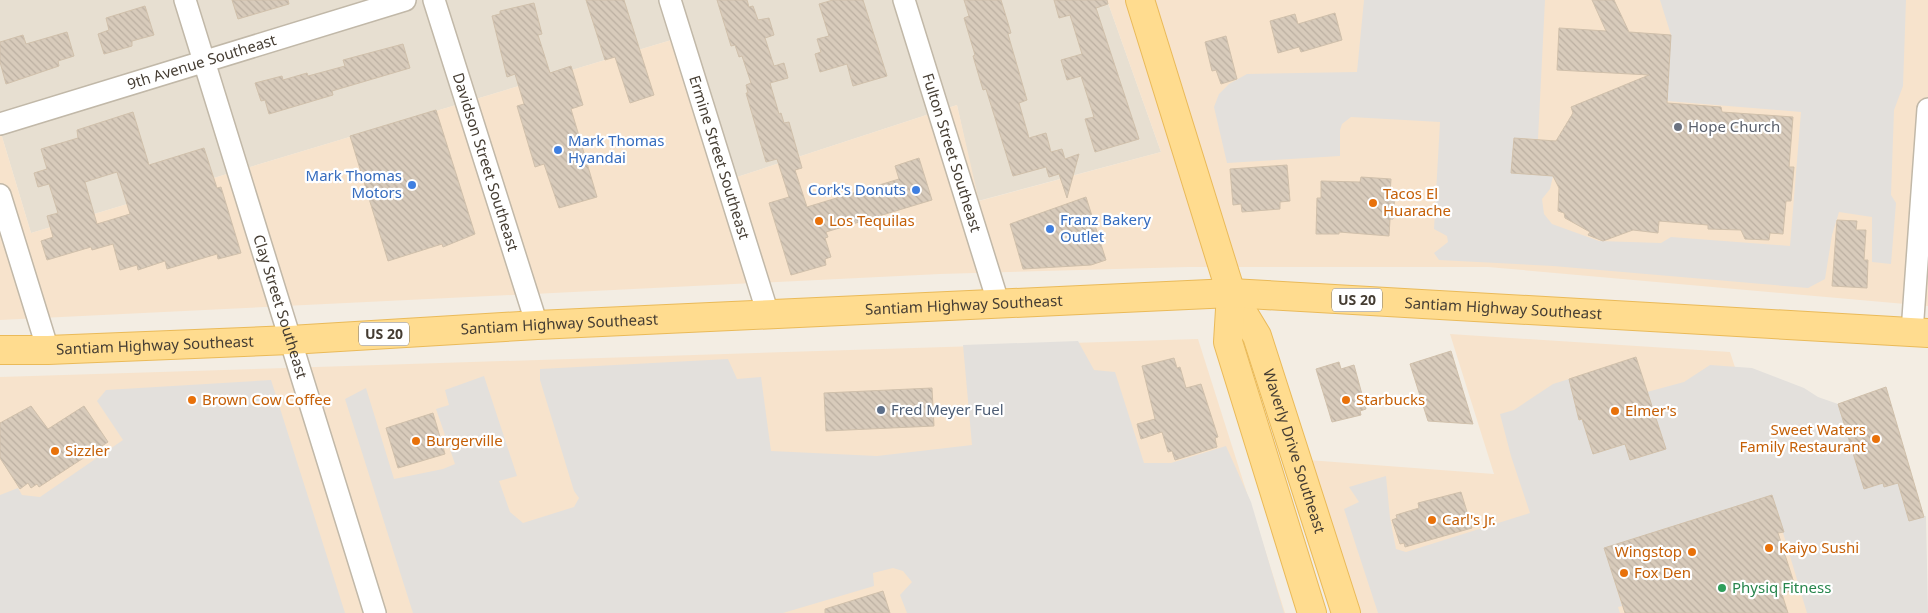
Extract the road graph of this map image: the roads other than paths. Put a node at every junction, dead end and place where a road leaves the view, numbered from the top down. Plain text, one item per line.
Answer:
1 (185, 0) edge
2 (405, 0) edge
3 (434, 0) edge
4 (670, 0) edge
5 (904, 0) edge
6 (1140, 0) edge
7 (204, 62) junction
8 (1928, 109) edge
9 (0, 124) edge
10 (0, 195) edge
11 (1231, 293) junction
12 (999, 305) junction
13 (768, 314) junction
14 (538, 325) junction
15 (1920, 333) edge
16 (290, 340) junction
17 (0, 350) edge
18 (48, 350) junction
19 (1298, 569) junction
20 (375, 613) edge
21 (1312, 613) edge
22 (1326, 613) edge
23 (1346, 613) edge

1 - 7 street, Clay Street Southeast
2 - 7 street, 9th Avenue Southeast
3 - 14 street, Davidson Street Southeast
4 - 13 street, Ermine Street Southeast
5 - 12 street, Fulton Street Southeast
6 - 11 main road, Waverly Drive Southeast
7 - 9 street, 9th Avenue Southeast
7 - 16 street, Clay Street Southeast
8 - 15 street
10 - 18 street
11 - 12 main road, Santiam Highway Southeast / US 20
11 - 15 main road, Santiam Highway Southeast / US 20
11 - 19 main road, Waverly Drive Southeast
11 - 23 main road, Waverly Drive Southeast
12 - 13 main road, Santiam Highway Southeast / US 20
13 - 14 main road, Santiam Highway Southeast / US 20
14 - 16 main road, Santiam Highway Southeast / US 20
16 - 18 main road, Santiam Highway Southeast / US 20
16 - 20 street, Clay Street Southeast
17 - 18 main road, Santiam Highway Southeast / US 20
19 - 21 main road, Waverly Drive Southeast
19 - 22 main road

